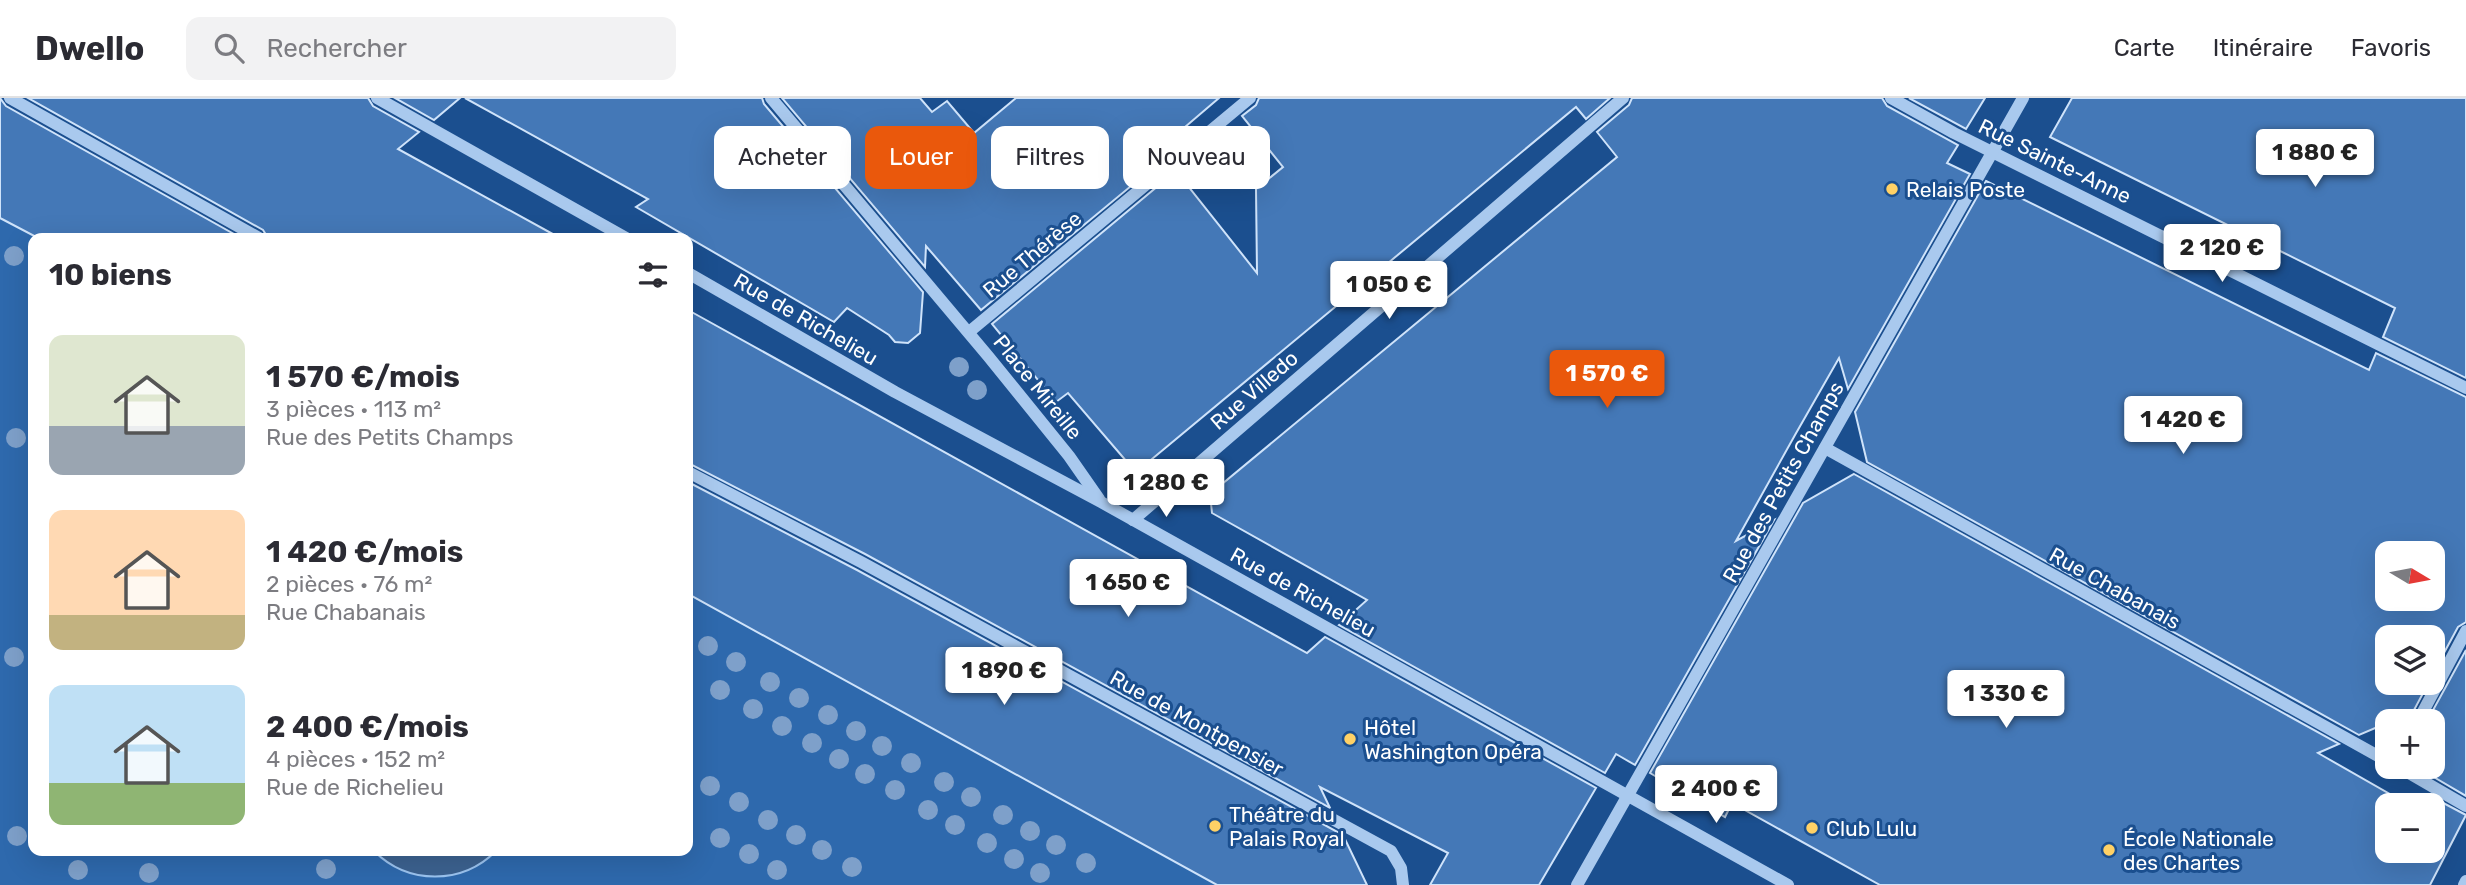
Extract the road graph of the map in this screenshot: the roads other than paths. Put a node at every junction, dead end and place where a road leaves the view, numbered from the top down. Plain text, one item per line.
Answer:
1 (10, 98) edge
2 (377, 98) edge
3 (771, 98) edge
4 (1250, 98) edge
5 (1623, 98) edge
6 (1891, 98) edge
7 (2023, 98) edge
8 (1993, 151) junction
9 (250, 233) edge
10 (617, 233) edge
11 (693, 276) edge
12 (968, 332) junction
13 (2466, 388) edge
14 (1825, 448) junction
15 (693, 475) edge
16 (1101, 502) junction
17 (1133, 520) junction
18 (2466, 631) edge
19 (2424, 709) edge
20 (2375, 754) edge
21 (2419, 779) edge
22 (1628, 795) junction
23 (2466, 806) edge
24 (1403, 885) edge
25 (1577, 885) edge
26 (1788, 885) edge

1 - 9 street
2 - 10 street
3 - 12 street, Place Mireille
4 - 12 street, Rue Thérèse
5 - 17 street, Rue Villedo
6 - 8 street, Rue Sainte-Anne
7 - 8 street, Rue des Petits Champs
8 - 13 street, Rue Sainte-Anne
8 - 14 street, Rue des Petits Champs
11 - 16 street, Rue de Richelieu
12 - 16 street, Place Mireille
14 - 20 street, Rue Chabanais
14 - 22 street, Rue des Petits Champs
15 - 24 street, Rue de Montpensier
16 - 17 street, Rue de Richelieu
17 - 22 street, Rue de Richelieu
18 - 19 street
21 - 23 street
22 - 25 street, Rue des Petits Champs
22 - 26 street, Rue de Richelieu

